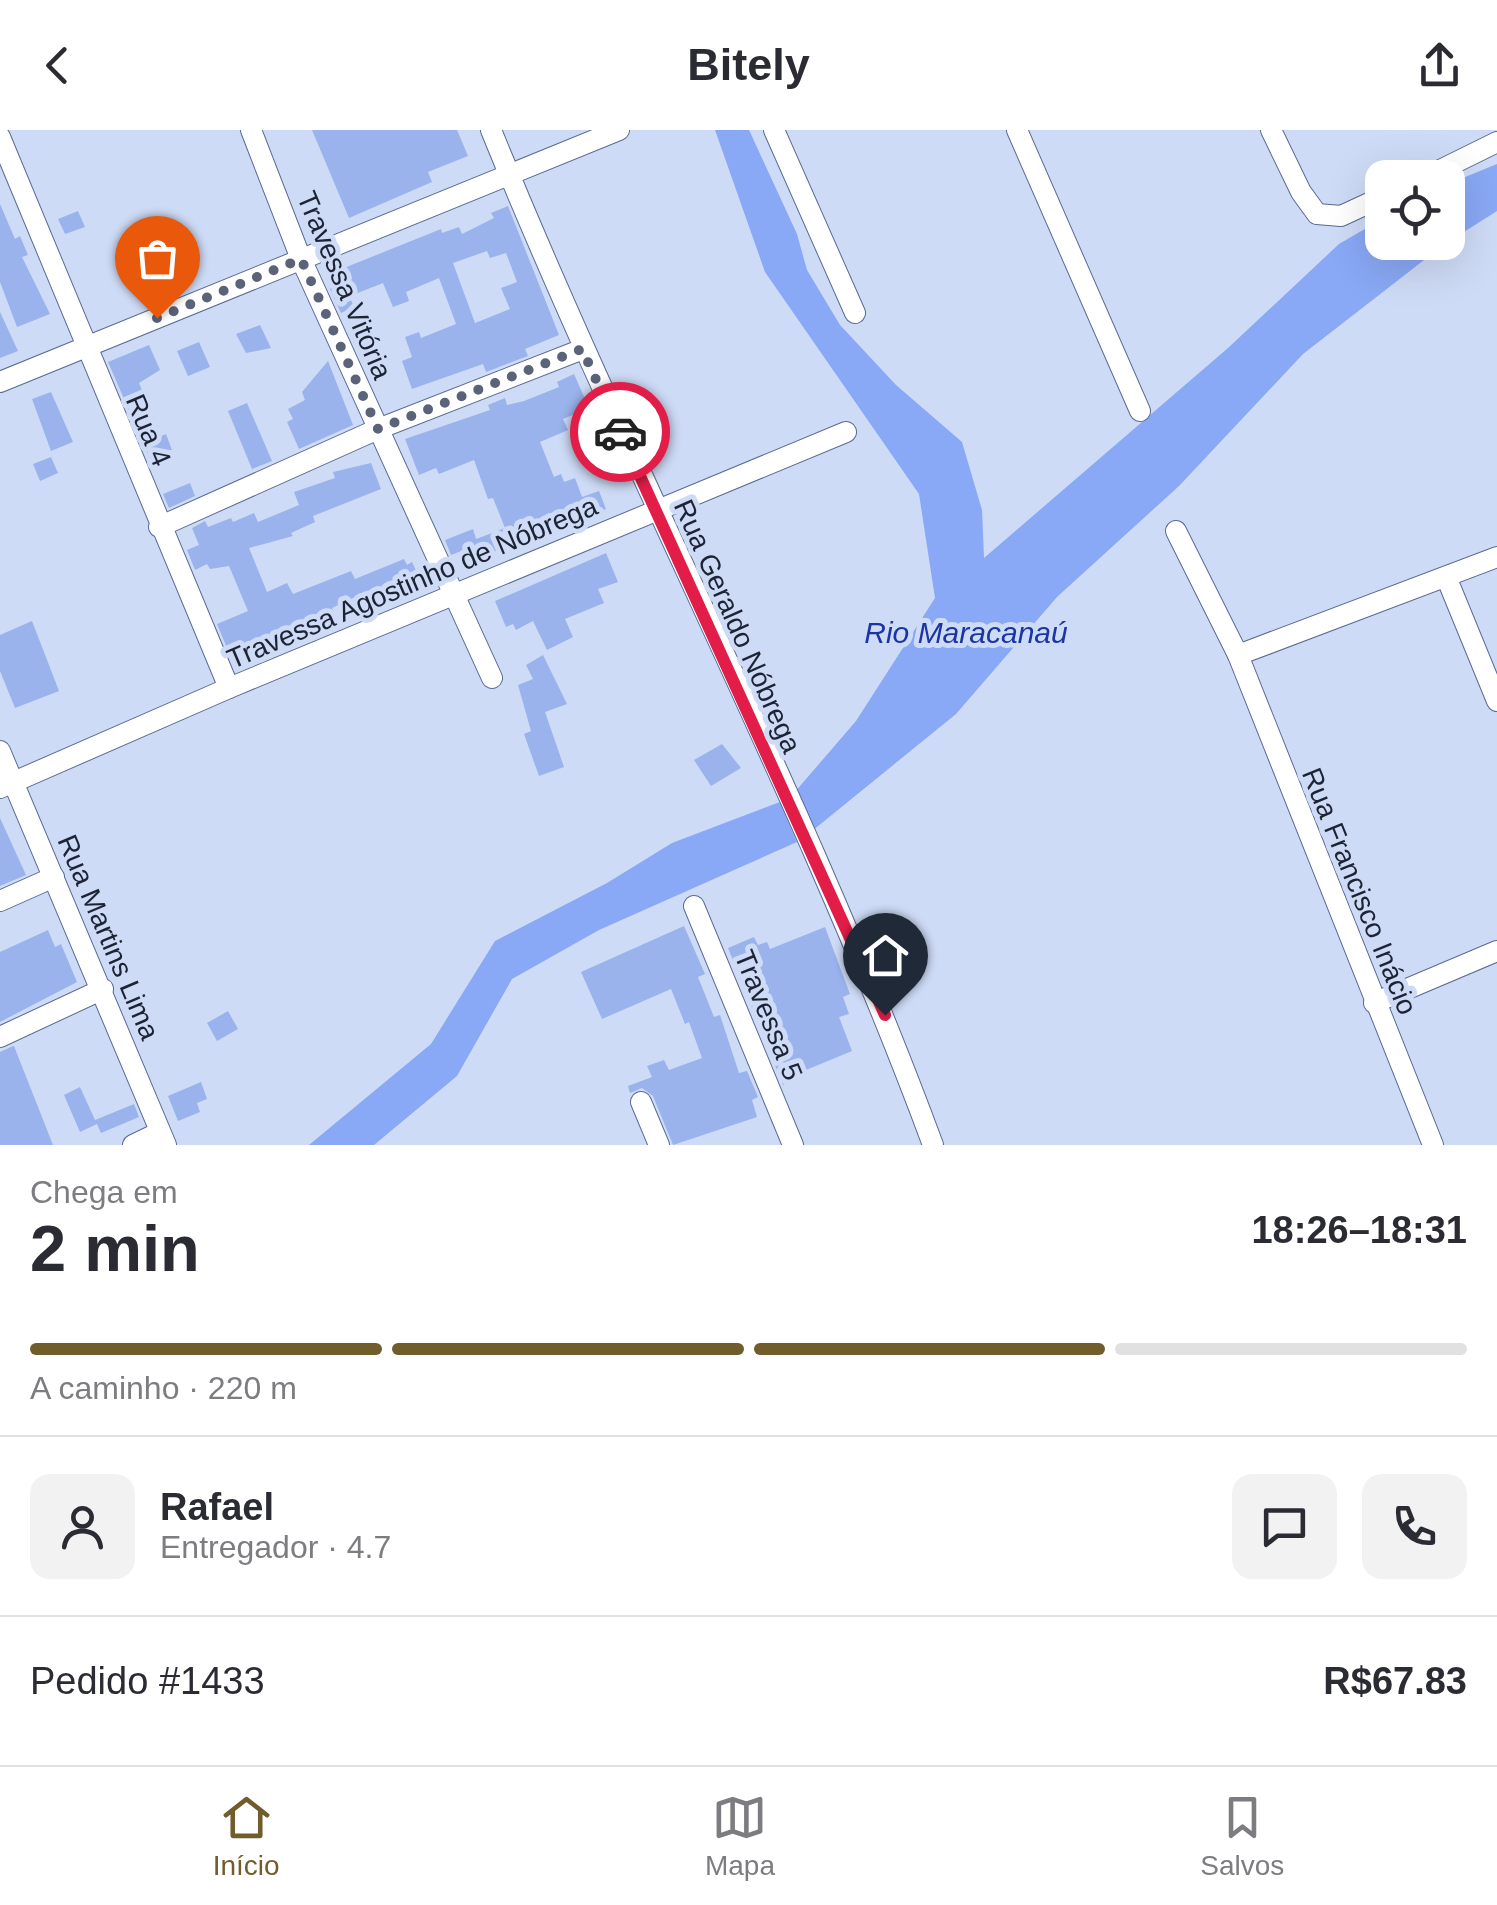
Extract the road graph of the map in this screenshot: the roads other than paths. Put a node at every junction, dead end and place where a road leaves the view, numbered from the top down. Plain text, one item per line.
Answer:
1 (251, 130) edge
2 (491, 130) edge
3 (619, 130) edge
4 (774, 130) edge
5 (1017, 130) edge
6 (1272, 130) edge
7 (0, 137) edge
8 (1497, 142) edge
9 (1460, 160) edge
10 (509, 174) junction
11 (8, 176) edge
12 (1365, 205) edge
13 (301, 259) junction
14 (856, 313) dead end
15 (84, 348) junction
16 (582, 349) junction
17 (0, 382) edge
18 (1140, 411) dead end
19 (378, 429) junction
20 (846, 432) dead end
21 (656, 511) junction
22 (159, 526) junction
23 (1176, 532) dead end
24 (1497, 558) edge
25 (1447, 579) junction
26 (454, 595) junction
27 (1238, 656) junction
28 (492, 678) dead end
29 (229, 688) junction
30 (1497, 701) edge
31 (0, 751) edge
32 (6, 785) edge
33 (54, 877) junction
34 (0, 900) edge
35 (694, 906) dead end
36 (1497, 952) edge
37 (102, 989) junction
38 (1374, 1003) junction
39 (0, 1037) edge
40 (641, 1102) dead end
41 (163, 1139) edge
42 (133, 1145) edge
43 (659, 1145) edge
44 (793, 1145) edge
45 (933, 1145) edge
46 (1433, 1145) edge

1 - 13 street, Travessa Vitória
2 - 10 street, Rua Geraldo Nóbrega
3 - 10 street
4 - 14 street
5 - 18 street
6 - 12 street
7 - 11 street, Rua 4
8 - 9 street
10 - 13 street
10 - 16 street, Rua Geraldo Nóbrega
11 - 15 street, Rua 4
13 - 15 street
13 - 19 street, Travessa Vitória
15 - 17 street
15 - 22 street, Rua 4
16 - 19 street
16 - 21 street, Rua Geraldo Nóbrega
19 - 22 street
19 - 26 street, Travessa Vitória
20 - 21 street, Travessa Agostinho de Nóbrega
21 - 26 street, Travessa Agostinho de Nóbrega
21 - 45 street, Rua Geraldo Nóbrega
22 - 29 street, Rua 4
23 - 27 street, Rua Francisco Inácio
24 - 25 street
25 - 27 street
25 - 30 street
26 - 28 street, Travessa Vitória
26 - 29 street, Travessa Agostinho de Nóbrega
27 - 38 street, Rua Francisco Inácio
29 - 32 street, Travessa Agostinho de Nóbrega
31 - 32 street, Rua Martins Lima
32 - 33 street, Rua Martins Lima
33 - 34 street
33 - 37 street, Rua Martins Lima
35 - 44 street, Travessa 5
36 - 38 street
37 - 39 street
37 - 41 street, Rua Martins Lima
38 - 46 street, Rua Francisco Inácio
40 - 43 street
41 - 42 street

